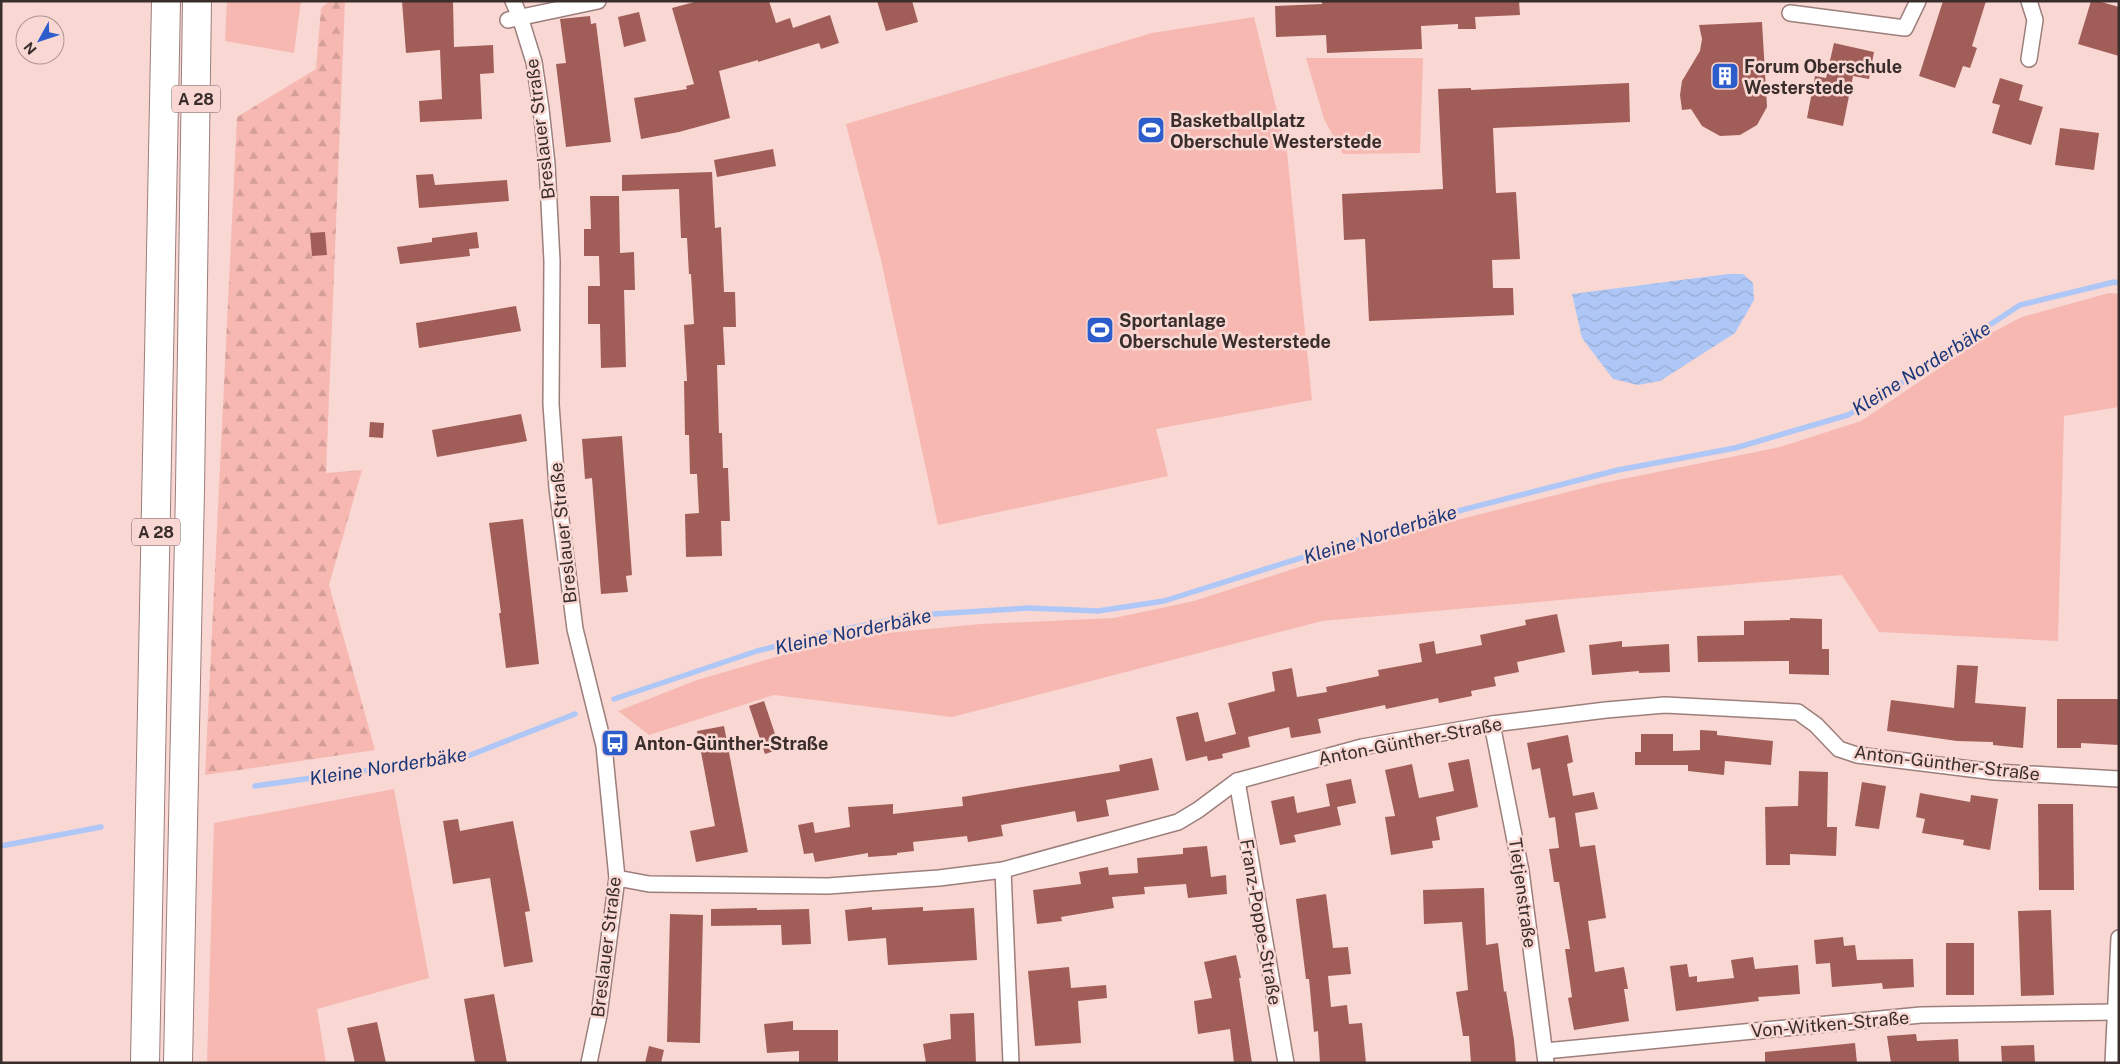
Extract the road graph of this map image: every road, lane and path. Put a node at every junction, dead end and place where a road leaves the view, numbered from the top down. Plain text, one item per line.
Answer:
1 (166, 1) edge
2 (197, 1) edge
3 (513, 1) edge
4 (598, 1) edge
5 (1918, 1) edge
6 (2029, 1) edge
7 (1790, 13) dead end
8 (514, 18) junction
9 (2029, 59) dead end
10 (1492, 724) junction
11 (2119, 779) edge
12 (1237, 781) junction
13 (1003, 870) junction
14 (617, 878) junction
15 (2119, 938) edge
16 (2116, 1012) junction
17 (1546, 1057) edge
18 (145, 1063) edge
19 (178, 1063) edge
20 (589, 1063) edge
21 (1011, 1063) edge
22 (1286, 1063) edge
23 (2113, 1063) edge

1 - 18 highway, A 28
2 - 19 highway, A 28
3 - 8 street, Breslauer Straße
4 - 8 street
5 - 7 street
6 - 9 street
8 - 14 street, Breslauer Straße
10 - 11 street, Anton-Günther-Straße
10 - 12 street, Anton-Günther-Straße
10 - 17 street, Tietjenstraße
12 - 13 street, Anton-Günther-Straße
12 - 22 street, Franz-Poppe-Straße
13 - 14 street, Anton-Günther-Straße
13 - 21 street
14 - 20 street, Breslauer Straße
15 - 16 street
16 - 17 street, Von-Witken-Straße
16 - 23 street

